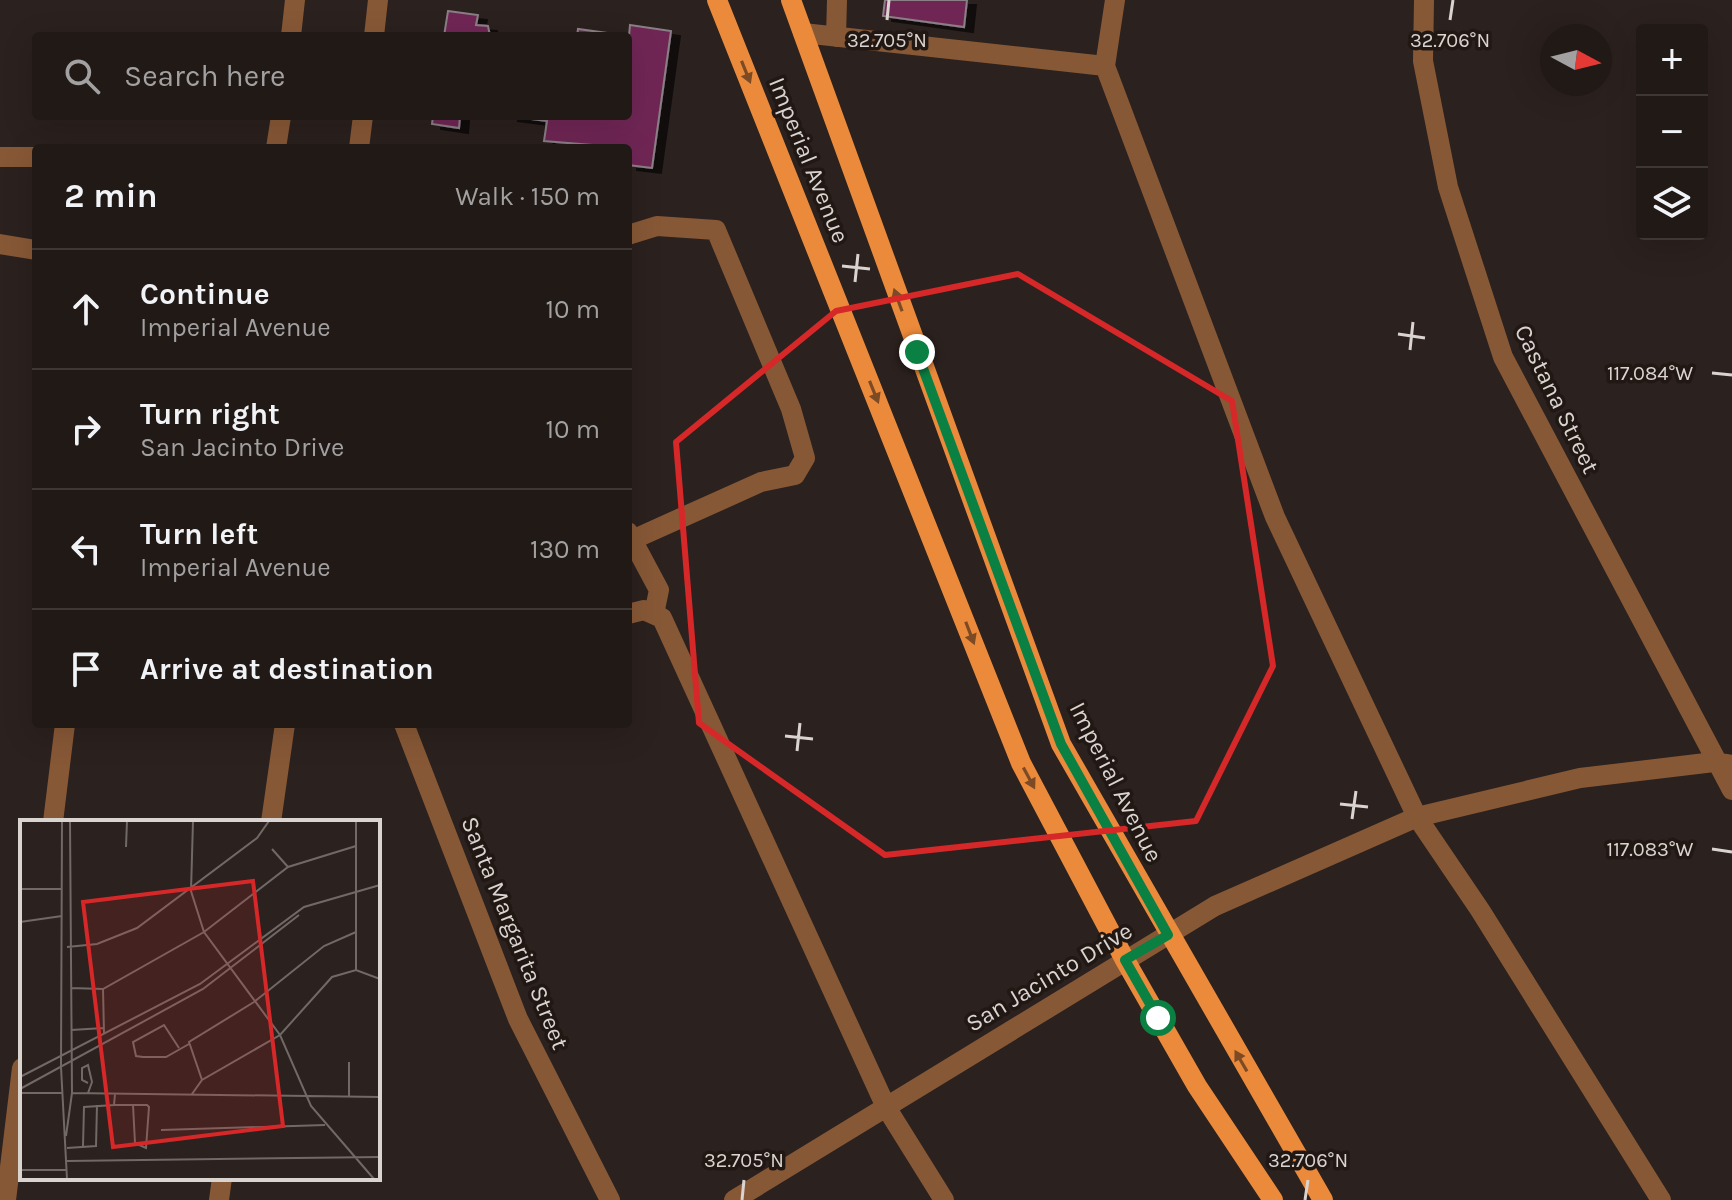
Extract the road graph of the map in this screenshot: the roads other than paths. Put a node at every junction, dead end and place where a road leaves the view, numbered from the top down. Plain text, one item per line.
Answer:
1 (295, 0) edge
2 (378, 0) edge
3 (717, 0) edge
4 (791, 0) edge
5 (837, 0) edge
6 (1115, 0) edge
7 (1424, 0) edge
8 (291, 32) edge
9 (374, 32) edge
10 (803, 33) junction
11 (836, 37) junction
12 (1105, 66) junction
13 (280, 120) edge
14 (362, 120) edge
15 (277, 144) edge
16 (360, 144) edge
17 (0, 157) edge
18 (32, 157) edge
19 (632, 234) edge
20 (0, 244) edge
21 (32, 249) edge
22 (632, 535) edge
23 (632, 540) edge
24 (632, 613) edge
25 (654, 614) junction
26 (65, 728) edge
27 (284, 728) edge
28 (406, 728) edge
29 (1723, 763) edge
30 (1732, 790) edge
31 (1417, 817) junction
32 (53, 820) edge
33 (271, 820) edge
34 (1168, 935) junction
35 (1125, 960) junction
36 (20, 1084) edge
37 (886, 1107) junction
38 (222, 1180) edge
39 (6, 1200) edge
40 (219, 1200) edge
41 (610, 1200) edge
42 (734, 1200) edge
43 (944, 1200) edge
44 (1273, 1200) edge
45 (1323, 1200) edge
46 (1661, 1200) edge

1 - 8 street
2 - 9 street
3 -> 35 main road, Imperial Avenue
4 - 10 main road, Imperial Avenue
5 - 11 street
6 - 12 street
7 - 29 street, Castana Street
10 - 11 street
34 -> 10 main road, Imperial Avenue
11 - 12 street
12 - 31 street
13 - 15 street
14 - 16 street
17 - 18 street
19 - 22 street
20 - 21 street
23 - 25 street
24 - 25 street
25 - 37 street
26 - 32 street
27 - 33 street
28 - 41 street, Santa Margarita Street
29 - 30 street, Castana Street
29 - 31 street, San Jacinto Drive
31 - 34 street, San Jacinto Drive
31 - 46 street
34 - 35 street, San Jacinto Drive
45 -> 34 main road, Imperial Avenue
35 - 37 street, San Jacinto Drive
35 - 44 main road, Imperial Avenue
36 - 39 street
37 - 42 street, San Jacinto Drive
37 - 43 street
38 - 40 street

